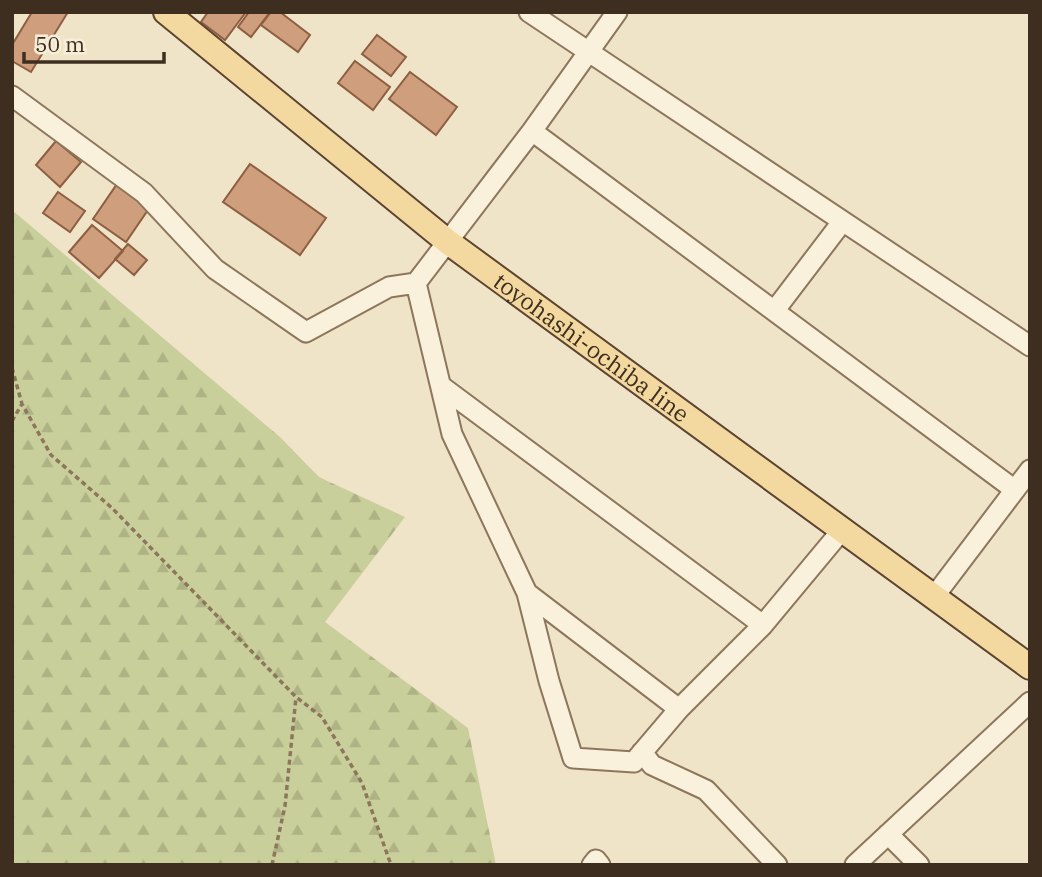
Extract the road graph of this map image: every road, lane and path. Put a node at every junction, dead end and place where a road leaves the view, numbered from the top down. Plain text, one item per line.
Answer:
1 (529, 12) edge
2 (617, 12) edge
3 (177, 16) edge
4 (588, 53) junction
5 (12, 96) edge
6 (532, 131) junction
7 (842, 222) junction
8 (448, 242) junction
9 (416, 283) junction
10 (775, 310) junction
11 (1030, 346) edge
12 (12, 368) edge
13 (441, 386) junction
14 (22, 404) junction
15 (12, 421) edge
16 (1030, 470) edge
17 (1015, 490) junction
18 (842, 530) junction
19 (527, 593) junction
20 (933, 598) junction
21 (763, 625) junction
22 (1030, 667) edge
23 (296, 697) junction
24 (1030, 702) edge
25 (679, 709) junction
26 (642, 752) junction
27 (888, 834) junction
28 (272, 865) edge
29 (391, 865) edge
30 (592, 865) edge
31 (600, 865) edge
32 (777, 865) edge
33 (855, 865) edge
34 (919, 865) edge

1 - 4 street
2 - 4 street
3 - 8 main road, toyohashi-ochiba line
4 - 6 street
4 - 7 street
5 - 9 street
6 - 8 street
6 - 10 street
7 - 10 street
7 - 11 street
8 - 9 street
8 - 18 main road, toyohashi-ochiba line
9 - 13 street
10 - 17 street
12 - 14 path
13 - 19 street
13 - 21 street
14 - 15 path
14 - 23 path
16 - 17 street
17 - 20 street
18 - 20 main road, toyohashi-ochiba line
18 - 21 street
19 - 25 street
19 - 26 street
20 - 22 main road, toyohashi-ochiba line
21 - 25 street
23 - 28 path
23 - 29 path
24 - 27 street
25 - 26 street
26 - 32 street
27 - 33 street
27 - 34 street
30 - 31 street

